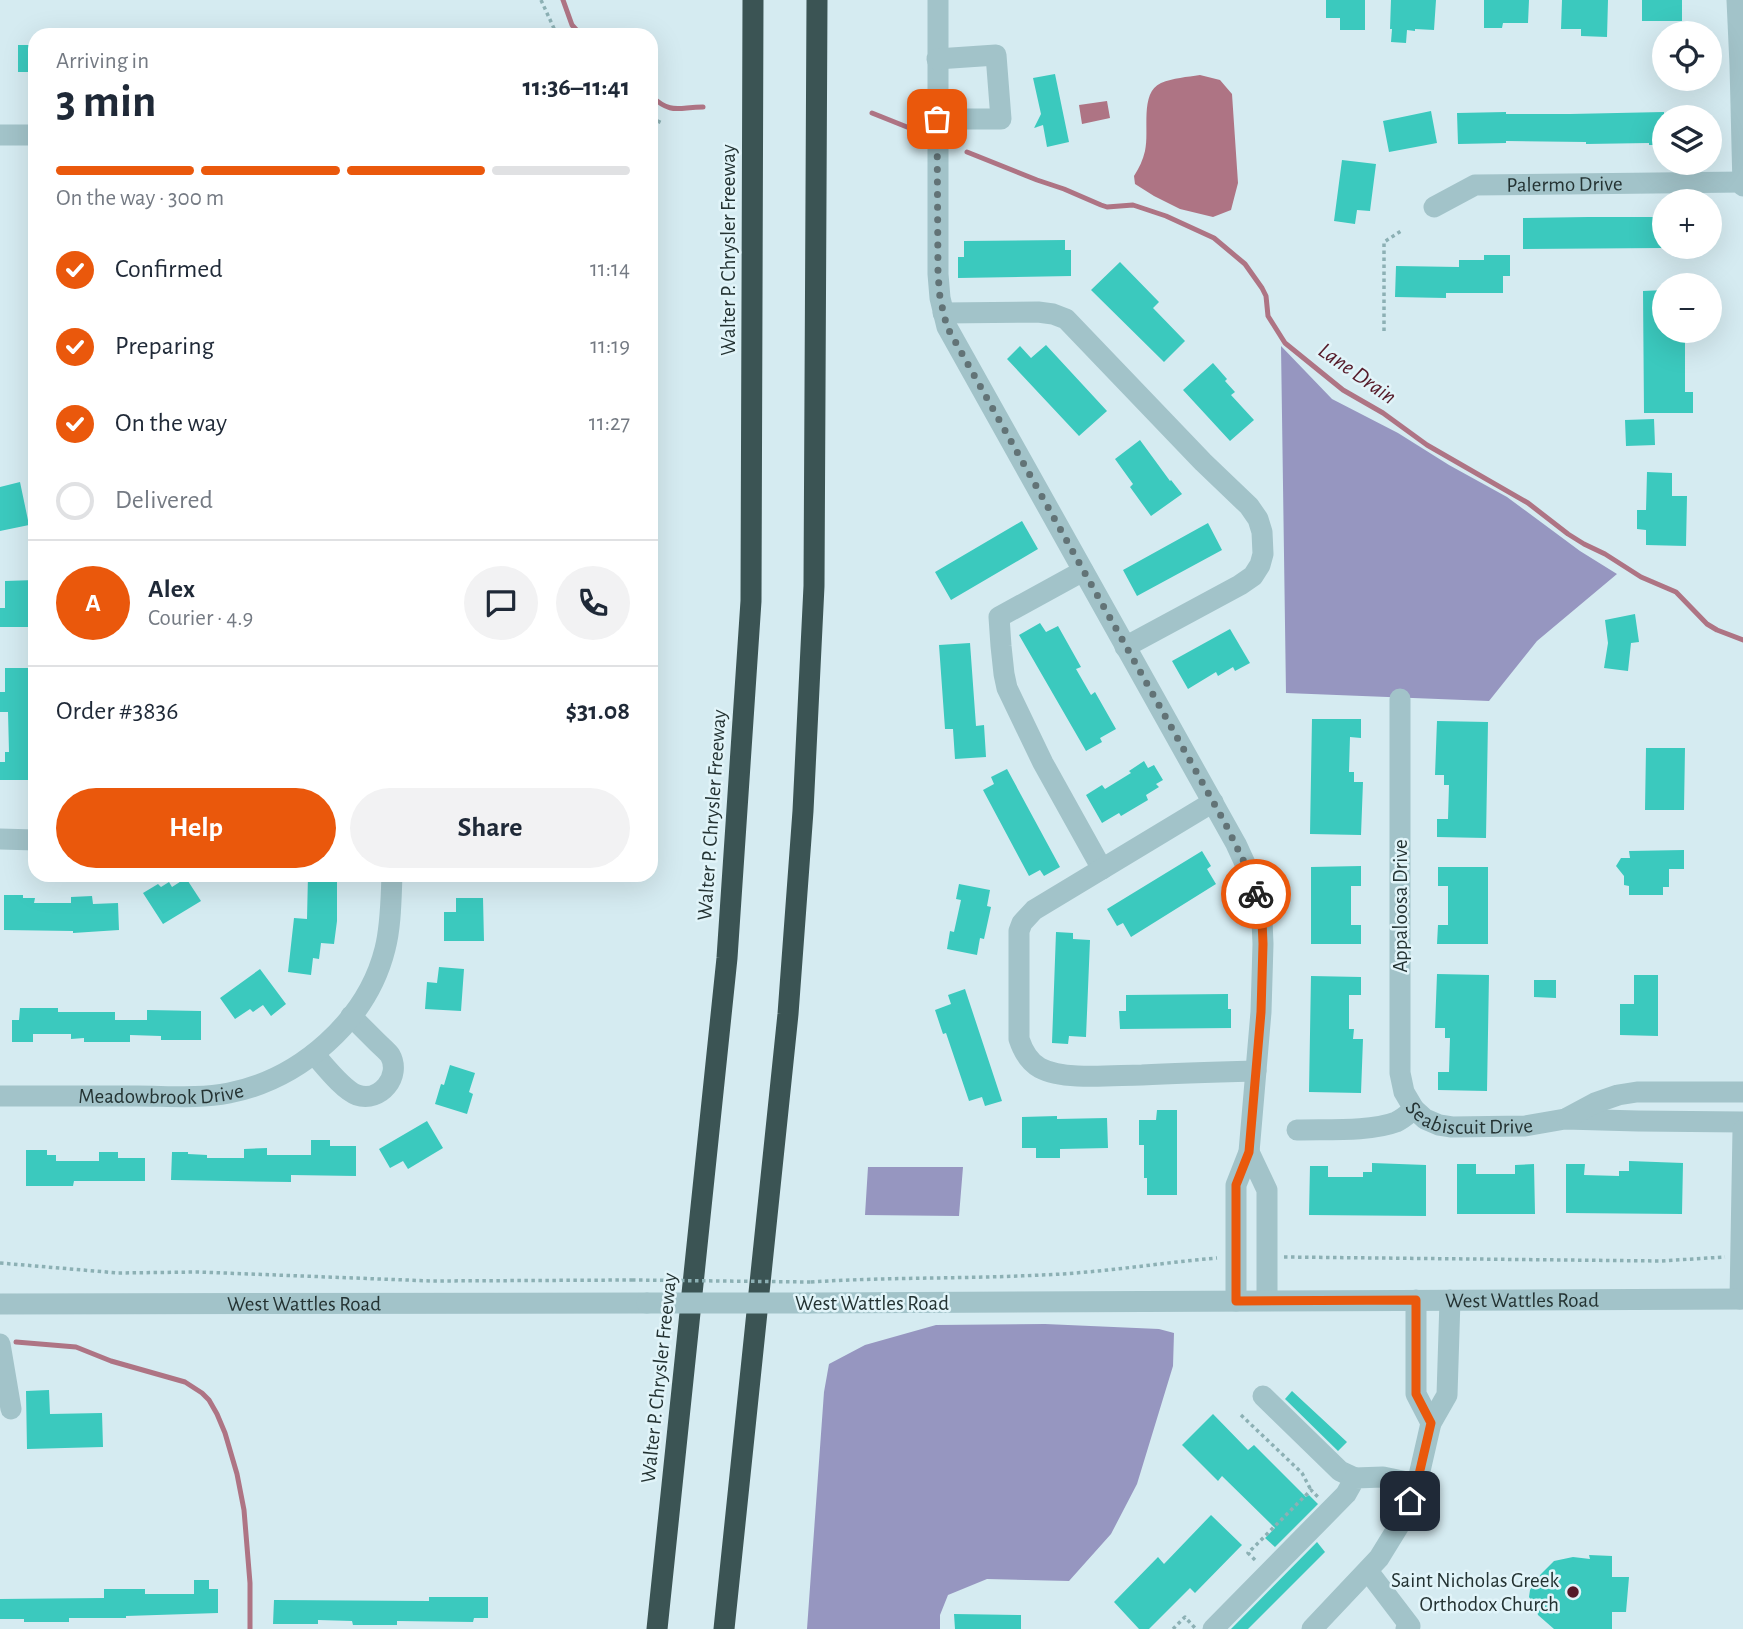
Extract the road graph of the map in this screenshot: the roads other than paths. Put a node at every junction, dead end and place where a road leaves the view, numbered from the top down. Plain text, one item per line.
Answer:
1 (753, 0) edge
2 (817, 0) edge
3 (938, 0) edge
4 (1737, 0) edge
5 (937, 59) junction
6 (937, 119) junction
7 (0, 135) edge
8 (28, 135) edge
9 (1743, 184) edge
10 (1434, 206) dead end
11 (943, 313) junction
12 (1083, 571) junction
13 (1125, 647) junction
14 (1400, 699) dead end
15 (1213, 802) junction
16 (0, 839) edge
17 (28, 840) edge
18 (1102, 869) junction
19 (392, 882) edge
20 (351, 1016) junction
21 (314, 1054) junction
22 (1256, 1071) junction
23 (1743, 1092) edge
24 (0, 1096) edge
25 (1414, 1109) junction
26 (1565, 1119) junction
27 (1743, 1122) edge
28 (1297, 1130) dead end
29 (1743, 1130) edge
30 (1249, 1152) junction
31 (1742, 1299) edge
32 (1268, 1300) junction
33 (1416, 1300) junction
34 (1450, 1300) junction
35 (1236, 1301) junction
36 (0, 1304) edge
37 (0, 1344) edge
38 (1263, 1396) dead end
39 (11, 1409) dead end
40 (1431, 1423) junction
41 (1355, 1478) junction
42 (1417, 1483) junction
43 (1368, 1571) junction
44 (657, 1629) edge
45 (724, 1629) edge
46 (1213, 1629) edge
47 (1312, 1629) edge
48 (1406, 1629) edge

1 - 44 highway, Walter P. Chrysler Freeway
2 - 45 highway
3 - 5 street
4 - 9 street
5 - 6 street
5 - 6 street
6 - 11 street
7 - 8 street
9 - 10 street, Palermo Drive
11 - 12 street
11 - 13 street
12 - 13 street
12 - 18 street
13 - 15 street
14 - 25 street, Appaloosa Drive
15 - 18 street
15 - 22 street
16 - 17 street
18 - 22 street
19 - 20 street, Meadowbrook Drive
20 - 21 street, Meadowbrook Drive
20 - 21 street
21 - 24 street, Meadowbrook Drive
22 - 30 street
23 - 26 street, Seabiscuit Drive
25 - 26 street, Seabiscuit Drive
25 - 28 street, Seabiscuit Drive
26 - 27 street, Seabiscuit Drive
29 - 31 street
30 - 32 street
30 - 35 street
31 - 34 street, West Wattles Road
32 - 33 street, West Wattles Road
32 - 35 street, West Wattles Road
33 - 34 street, West Wattles Road
33 - 40 street
34 - 40 street
35 - 36 street, West Wattles Road, bridge
37 - 39 street
38 - 41 street
40 - 42 street
41 - 42 street
41 - 46 street
42 - 43 street
43 - 47 street
43 - 48 street

